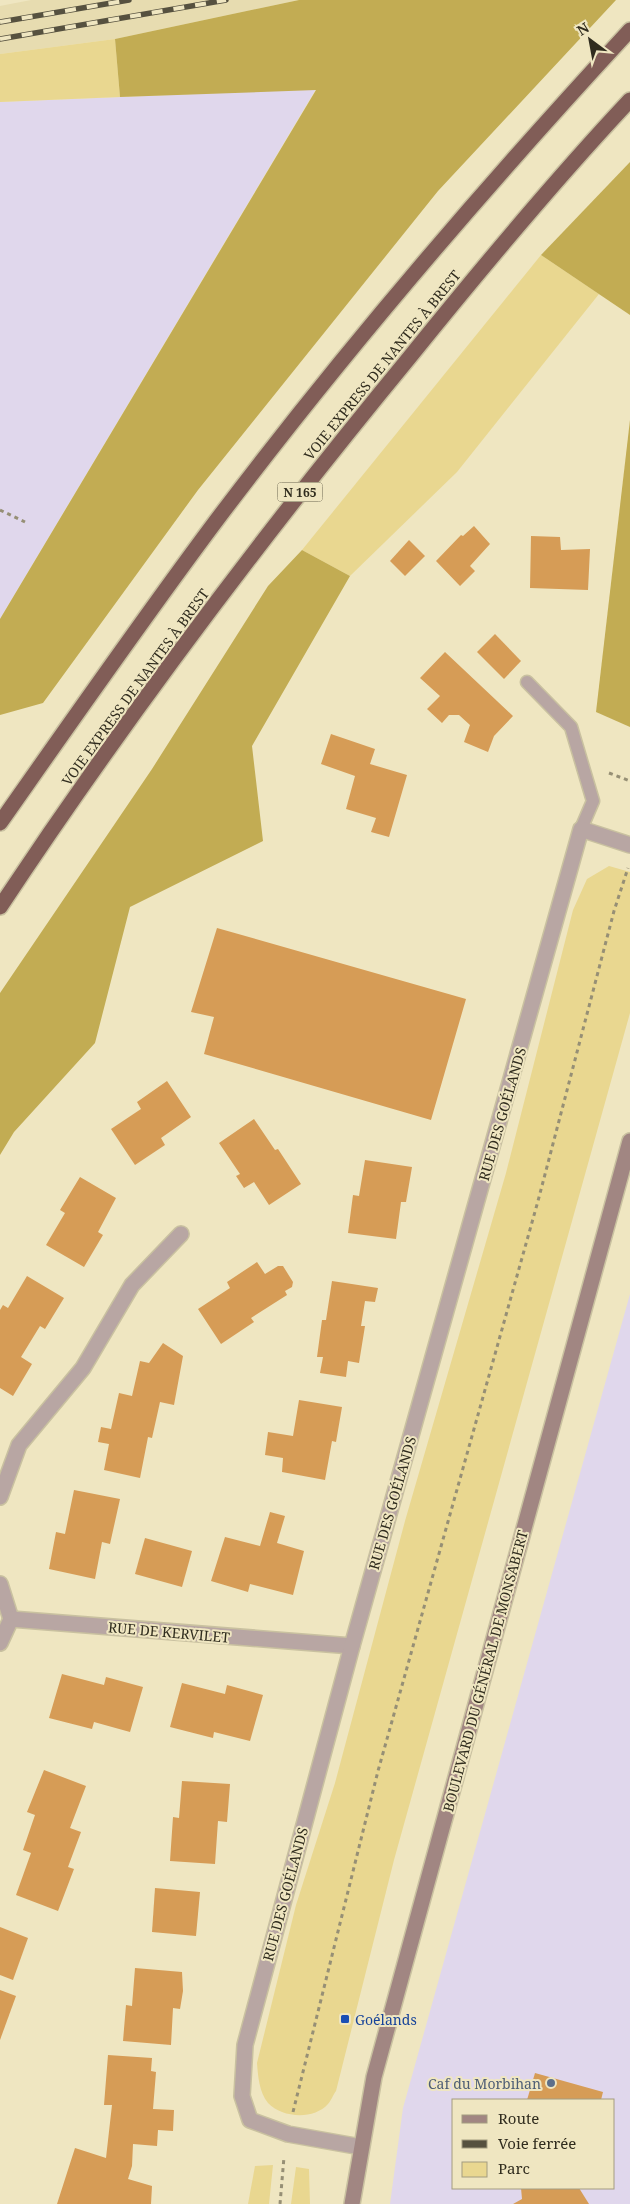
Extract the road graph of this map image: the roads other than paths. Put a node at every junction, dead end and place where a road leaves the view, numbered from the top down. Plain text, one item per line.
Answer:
1 (630, 30) edge
2 (630, 100) edge
3 (527, 682) dead end
4 (0, 823) edge
5 (582, 829) junction
6 (630, 845) edge
7 (0, 908) edge
8 (630, 1141) edge
9 (181, 1234) dead end
10 (0, 1497) edge
11 (0, 1584) edge
12 (11, 1619) junction
13 (0, 1642) edge
14 (352, 1646) junction
15 (361, 2147) junction
16 (352, 2204) edge

1 - 4 highway
2 - 7 highway, VOIE EXPRESS DE NANTES À BREST / N 165
3 - 5 lane
5 - 6 street
5 - 14 street, RUE DES GOÉLANDS
8 - 15 main road, BOULEVARD DU GÉNÉRAL DE MONSABERT
9 - 10 street
11 - 12 street
12 - 13 street
12 - 14 street, RUE DE KERVILET
14 - 15 street, RUE DES GOÉLANDS
15 - 16 main road, BOULEVARD DU GÉNÉRAL DE MONSABERT

